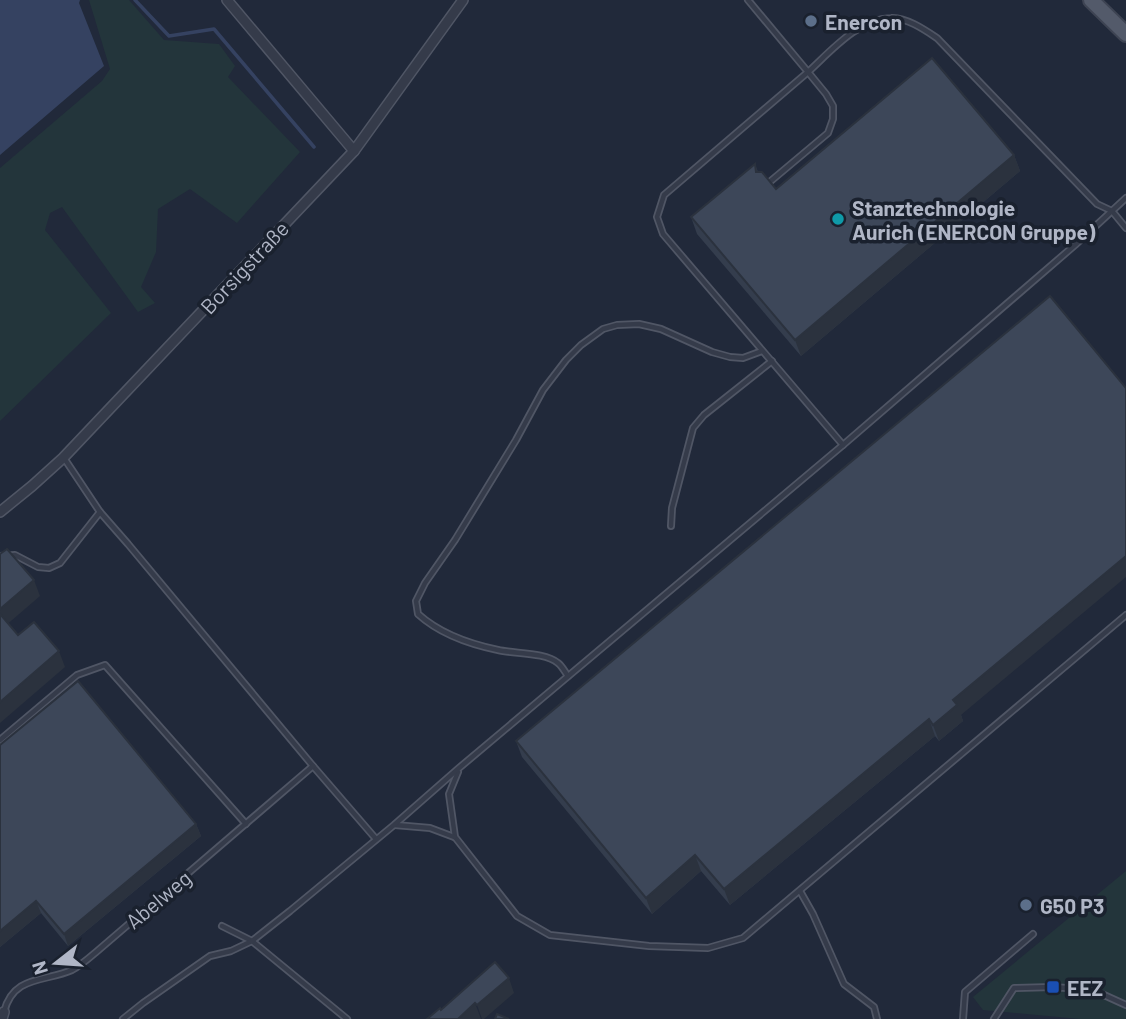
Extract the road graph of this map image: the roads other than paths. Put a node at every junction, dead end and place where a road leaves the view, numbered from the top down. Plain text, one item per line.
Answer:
1 (227, 0) edge
2 (463, 0) edge
3 (748, 0) edge
4 (1091, 0) edge
5 (1124, 33) edge
6 (808, 72) junction
7 (354, 151) junction
8 (765, 185) edge
9 (1126, 198) edge
10 (1112, 211) junction
11 (1126, 228) edge
12 (762, 351) junction
13 (772, 361) junction
14 (843, 445) junction
15 (63, 458) junction
16 (0, 512) edge
17 (100, 512) junction
18 (671, 526) dead end
19 (0, 556) edge
20 (1126, 615) edge
21 (568, 676) junction
22 (0, 740) edge
23 (313, 765) junction
24 (459, 768) junction
25 (246, 824) junction
26 (394, 825) junction
27 (455, 837) junction
28 (376, 839) junction
29 (800, 891) junction
30 (222, 926) dead end
31 (1033, 934) dead end
32 (252, 941) junction
33 (1126, 1005) edge
34 (3, 1016) edge
35 (123, 1019) edge
36 (347, 1019) edge
37 (877, 1019) edge
38 (962, 1019) edge
39 (995, 1019) edge

1 - 7 street
2 - 7 street, Borsigstraße
3 - 6 lane
4 - 5 main road
6 - 8 lane
6 - 10 lane
6 - 12 lane
7 - 15 street, Borsigstraße
9 - 10 lane
10 - 11 lane
10 - 14 lane
12 - 13 lane
12 - 21 lane
13 - 14 lane
13 - 18 lane
14 - 21 lane
15 - 16 street, Borsigstraße
15 - 17 lane
17 - 19 lane
17 - 23 lane
20 - 29 lane
21 - 24 lane
22 - 25 lane
23 - 25 lane, Abelweg
23 - 28 lane
24 - 26 lane
24 - 27 lane
25 - 34 lane, Abelweg
26 - 27 lane
26 - 28 lane
27 - 29 lane
28 - 32 lane
29 - 37 lane
30 - 32 lane
31 - 38 lane
32 - 35 lane
32 - 36 lane
33 - 39 lane

